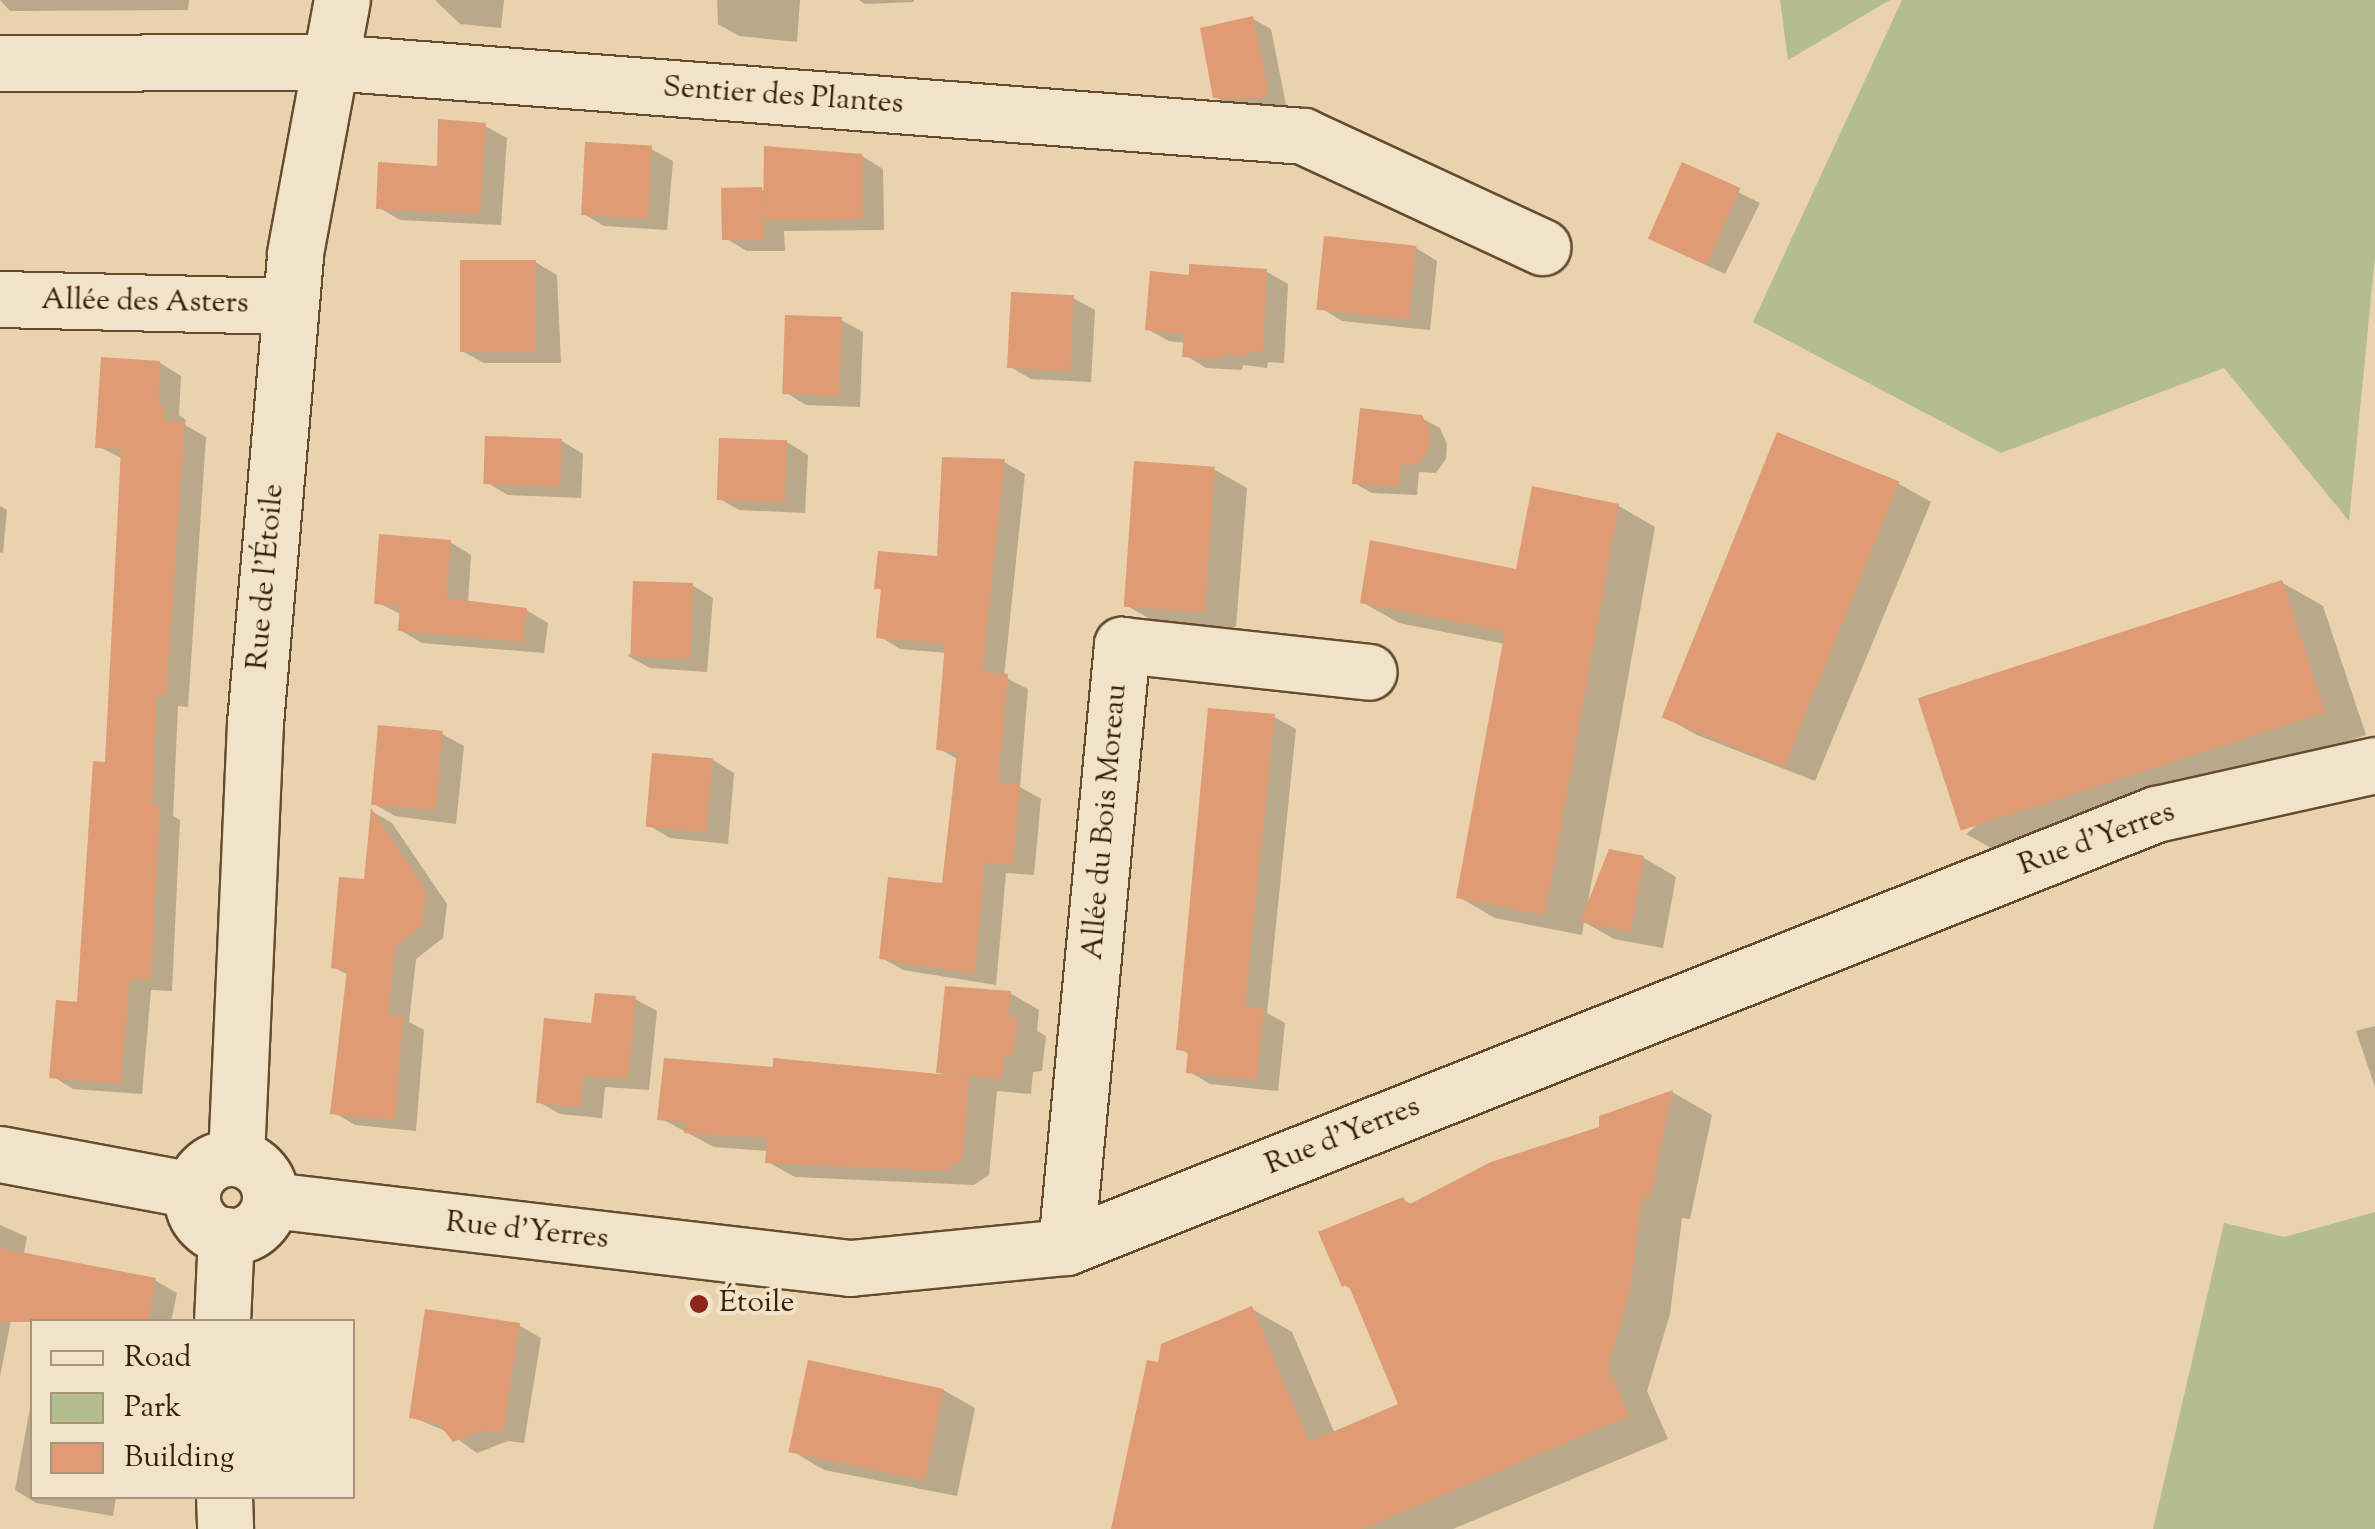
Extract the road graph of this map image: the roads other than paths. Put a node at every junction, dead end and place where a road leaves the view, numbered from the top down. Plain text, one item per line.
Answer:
1 (342, 0) edge
2 (329, 62) junction
3 (0, 63) edge
4 (1542, 247) dead end
5 (0, 299) edge
6 (290, 306) junction
7 (1369, 672) dead end
8 (2375, 765) edge
9 (0, 1154) edge
10 (236, 1158) junction
11 (192, 1190) junction
12 (270, 1200) junction
13 (226, 1235) junction
14 (1066, 1247) junction
15 (222, 1319) edge
16 (224, 1499) edge
17 (225, 1529) edge

1 - 2 street, Rue de l'Étoile
2 - 3 street, Sentier des Plantes
2 - 4 street, Sentier des Plantes
2 - 6 street, Rue de l'Étoile
5 - 6 street, Allée des Asters
6 - 10 street, Rue de l'Étoile
7 - 14 street, Allée du Bois Moreau
8 - 14 street, Rue d'Yerres
9 - 11 street
10 - 11 street
10 - 12 street
11 - 13 street
12 - 13 street
12 - 14 street, Rue d'Yerres
13 - 15 street
16 - 17 street

